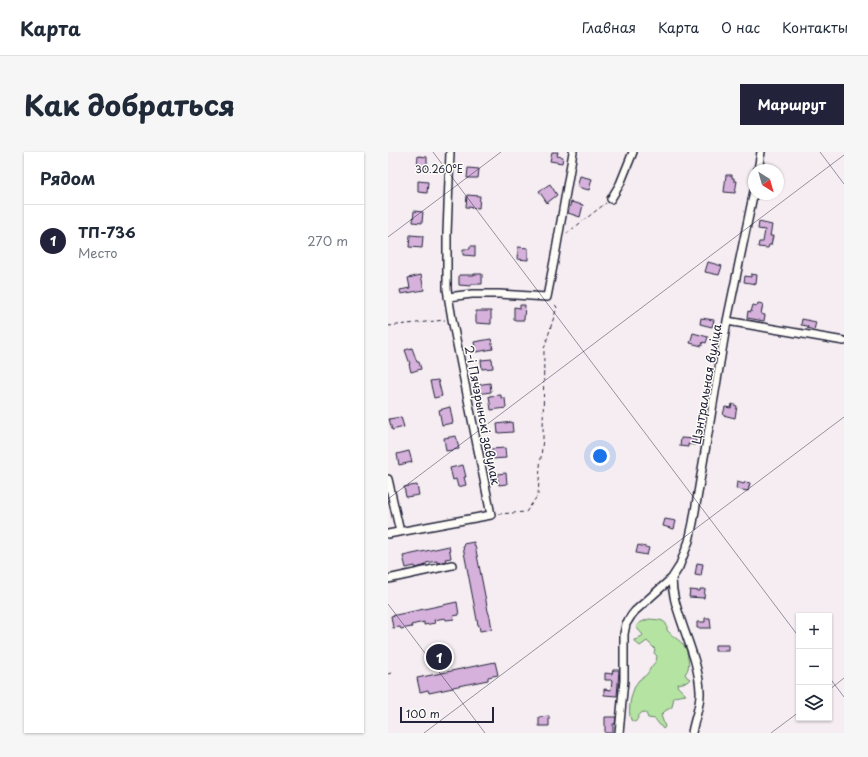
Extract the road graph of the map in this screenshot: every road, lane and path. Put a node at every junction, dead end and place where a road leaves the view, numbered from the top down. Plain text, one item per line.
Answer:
1 (450, 152) edge
2 (573, 152) edge
3 (633, 152) edge
4 (761, 152) edge
5 (759, 164) edge
6 (611, 199) joint
7 (752, 200) edge
8 (558, 239) junction
9 (448, 297) junction
10 (547, 297) junction
11 (452, 319) junction
12 (727, 321) junction
13 (388, 326) edge
14 (844, 341) edge
15 (388, 479) edge
16 (491, 515) junction
17 (400, 532) junction
18 (388, 534) edge
19 (452, 565) dead end
20 (672, 578) junction
21 (388, 579) edge
22 (391, 673) dead end
23 (388, 674) edge
24 (619, 733) edge
25 (692, 733) edge

1 - 9 street, 2-і Пячэрынскі завулак
2 - 8 street
3 - 6 street
4 - 5 street
6 - 8 path
7 - 12 street, Цэнтральная вуліца
8 - 10 street
9 - 10 street
9 - 11 street, 2-і Пячэрынскі завулак
10 - 16 path
11 - 13 path
11 - 16 street, 2-і Пячэрынскі завулак
12 - 14 street
12 - 20 street, Цэнтральная вуліца
15 - 17 street
16 - 17 street
17 - 18 street
19 - 21 street
20 - 24 street, Цэнтральная вуліца
20 - 25 street
22 - 23 path

